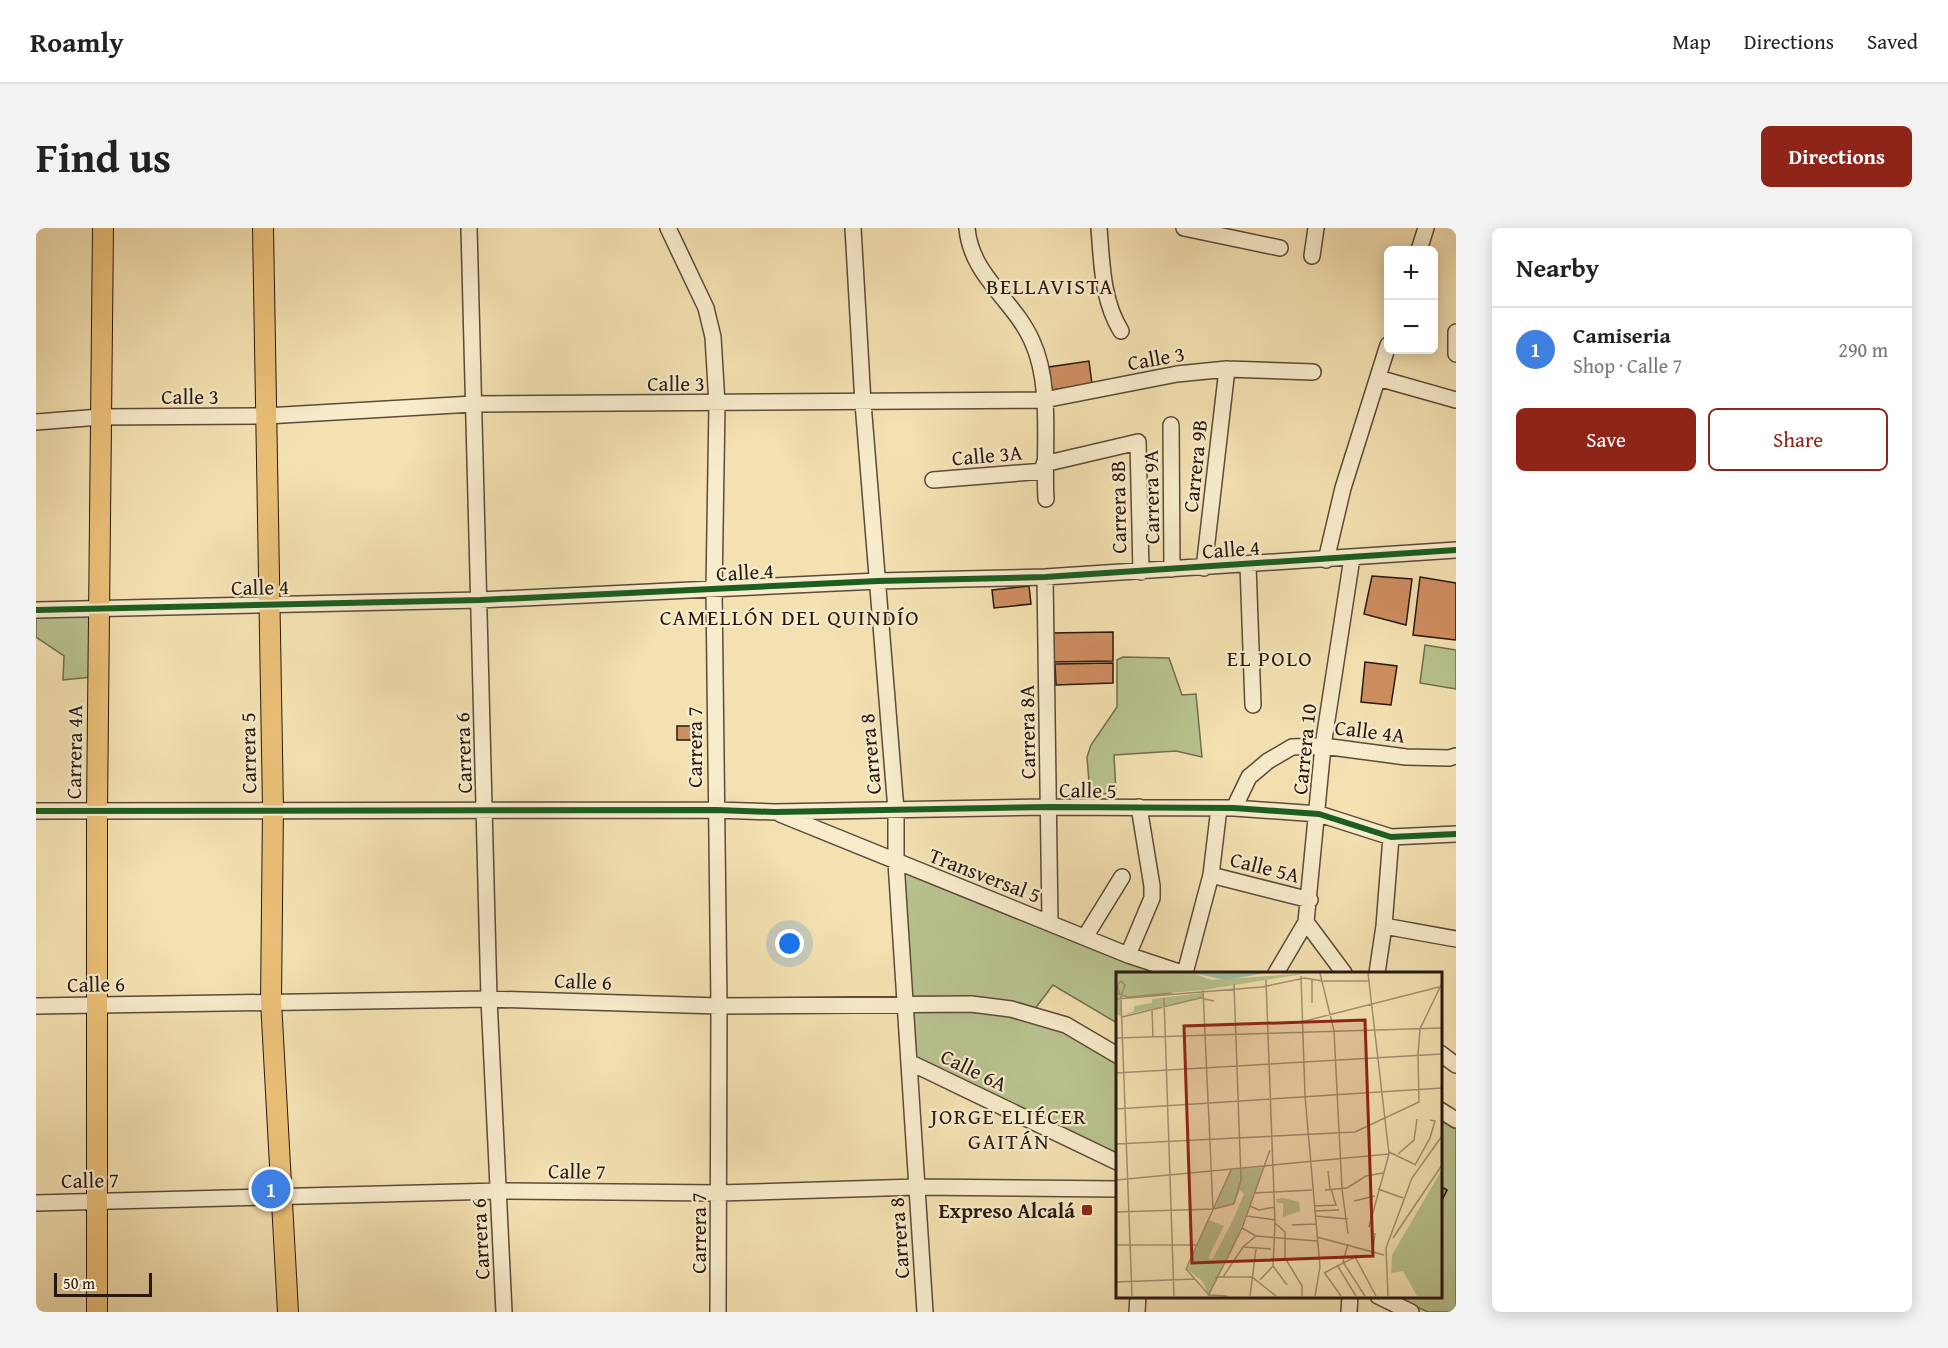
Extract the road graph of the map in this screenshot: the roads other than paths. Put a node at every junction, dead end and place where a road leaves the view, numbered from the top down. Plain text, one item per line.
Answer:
1 (103, 228) edge
2 (263, 228) edge
3 (469, 228) edge
4 (668, 228) edge
5 (854, 228) edge
6 (967, 228) edge
7 (1099, 228) edge
8 (1184, 228) edge
9 (1316, 228) edge
10 (1423, 228) edge
11 (1420, 246) edge
12 (1281, 248) dead end
13 (1312, 256) dead end
14 (1120, 331) dead end
15 (1455, 333) edge
16 (1386, 354) edge
17 (1456, 354) edge
18 (1227, 369) junction
19 (1314, 372) dead end
20 (1378, 378) junction
21 (1044, 400) junction
22 (1456, 400) edge
23 (863, 403) junction
24 (472, 404) junction
25 (717, 404) junction
26 (267, 416) junction
27 (100, 417) junction
28 (36, 422) edge
29 (1171, 425) dead end
30 (1138, 442) joint
31 (1044, 467) junction
32 (933, 480) dead end
33 (1046, 500) dead end
34 (1456, 550) edge
35 (1352, 558) junction
36 (1326, 560) junction
37 (1248, 565) junction
38 (1204, 568) junction
39 (1172, 570) junction
40 (1141, 572) junction
41 (1045, 577) junction
42 (878, 581) junction
43 (714, 590) junction
44 (480, 600) junction
45 (268, 603) junction
46 (37, 605) edge
47 (99, 608) junction
48 (1253, 705) dead end
49 (1323, 746) junction
50 (1456, 756) edge
51 (1049, 807) junction
52 (1139, 807) junction
53 (1227, 808) junction
54 (273, 809) junction
55 (486, 810) junction
56 (716, 810) junction
57 (896, 810) junction
58 (36, 811) edge
59 (97, 811) junction
60 (775, 812) junction
61 (1319, 814) junction
62 (1456, 834) edge
63 (1391, 837) junction
64 (896, 862) junction
65 (1211, 875) junction
66 (1122, 877) dead end
67 (1310, 900) junction
68 (1306, 922) junction
69 (1050, 923) junction
70 (1384, 926) junction
71 (1085, 937) junction
72 (1456, 939) edge
73 (1128, 955) junction
74 (1180, 972) edge
75 (1183, 972) edge
76 (1277, 972) edge
77 (1343, 972) edge
78 (1377, 972) edge
79 (489, 999) junction
80 (271, 1001) junction
81 (908, 1003) junction
82 (36, 1006) edge
83 (96, 1006) junction
84 (719, 1006) junction
85 (1116, 1053) edge
86 (1441, 1054) edge
87 (910, 1063) junction
88 (1456, 1065) edge
89 (1441, 1111) edge
90 (1456, 1120) edge
91 (1116, 1162) edge
92 (917, 1187) junction
93 (1116, 1189) edge
94 (499, 1191) junction
95 (719, 1193) junction
96 (282, 1197) junction
97 (96, 1201) junction
98 (36, 1203) edge
99 (1138, 1297) edge
100 (1350, 1297) edge
101 (1380, 1297) edge
102 (98, 1312) edge
103 (288, 1312) edge
104 (504, 1312) edge
105 (718, 1312) edge
106 (925, 1312) edge
107 (1137, 1312) edge
108 (1349, 1312) edge
109 (1411, 1312) edge

1 - 27 main road, Carrera 4A
2 - 26 main road, Carrera 5
3 - 24 street, Carrera 6
4 - 25 street, Carrera 7
5 - 23 street, Carrera 8
6 - 21 street
7 - 14 street
8 - 12 street
9 - 13 street
10 - 11 street
15 - 17 street
16 - 20 street
18 - 19 street, Calle 3
18 - 21 street, Calle 3
18 - 38 street, Carrera 9B
20 - 22 street
20 - 36 street
21 - 23 street, Calle 3
21 - 31 street
23 - 25 street, Calle 3
23 - 42 street, Carrera 8
24 - 25 street, Calle 3
24 - 26 street, Calle 3
24 - 44 street, Carrera 6
25 - 43 street, Carrera 7
26 - 27 street, Calle 3
26 - 45 main road, Carrera 5
27 - 28 street, Calle 3
27 - 47 main road, Carrera 4A
29 - 39 street, Carrera 9A
30 - 31 street, Calle 3A
30 - 40 street, Carrera 8B
31 - 32 street, Calle 3A
31 - 33 street
34 - 35 street, Calle 4
35 - 36 street, Calle 4
35 - 49 street, Carrera 10
36 - 37 street, Calle 4
37 - 38 street, Calle 4
37 - 48 street
38 - 39 street, Calle 4
39 - 40 street, Calle 4
40 - 41 street, Calle 4
41 - 42 street, Calle 4
41 - 51 street, Carrera 8A
42 - 43 street, Calle 4
42 - 57 street, Carrera 8
43 - 44 street, Calle 4
43 - 56 street, Carrera 7
44 - 45 street, Calle 4
44 - 55 street, Carrera 6
45 - 47 street, Calle 4
45 - 54 main road, Carrera 5
46 - 47 street, Calle 4
47 - 59 main road, Carrera 4A
49 - 50 street, Calle 4A
49 - 53 street, Calle 4A
49 - 61 street, Carrera 10
51 - 52 street, Calle 5
51 - 57 street, Calle 5
51 - 69 street, Carrera 8A
52 - 53 street, Calle 5
52 - 73 street
53 - 61 street, Calle 5
53 - 65 street
54 - 55 street, Calle 5
54 - 59 street, Calle 5
54 - 80 main road, Carrera 5
55 - 56 street, Calle 5
55 - 79 street, Carrera 6
56 - 60 street, Calle 5
56 - 84 street, Carrera 7
57 - 60 street, Calle 5
57 - 64 street, Carrera 8
58 - 59 street, Calle 5
59 - 83 main road, Carrera 4A
60 - 64 street, Transversal 5
61 - 63 street, Calle 5
61 - 67 street, Carrera 10
62 - 63 street, Calle 5
63 - 70 street
64 - 69 street, Transversal 5
64 - 81 street, Carrera 8
65 - 67 street, Calle 5A
65 - 75 street
66 - 71 street
67 - 68 street, Carrera 10
68 - 76 street, Carrera 10
68 - 77 street
69 - 71 street, Transversal 5
70 - 72 street
70 - 78 street
71 - 73 street, Transversal 5
73 - 74 street, Transversal 5
79 - 80 street, Calle 6
79 - 84 street, Calle 6
79 - 94 street, Carrera 6
80 - 83 street, Calle 6
80 - 96 main road, Carrera 5
81 - 84 street, Calle 6
81 - 85 street, Calle 6
81 - 87 street, Carrera 8
82 - 83 street, Calle 6
83 - 97 main road, Carrera 4A
84 - 95 street, Carrera 7
86 - 88 street
87 - 91 street, Calle 6A
87 - 92 street, Carrera 8
89 - 90 street
92 - 93 street, Calle 7
92 - 95 street, Calle 7
92 - 106 street, Carrera 8
94 - 95 street, Calle 7
94 - 96 street, Calle 7
94 - 104 street, Carrera 6
95 - 105 street, Carrera 7
96 - 97 street, Calle 7
96 - 103 main road, Carrera 5
97 - 98 street, Calle 7
97 - 102 main road, Carrera 4A
99 - 107 street
100 - 108 street
101 - 109 street

